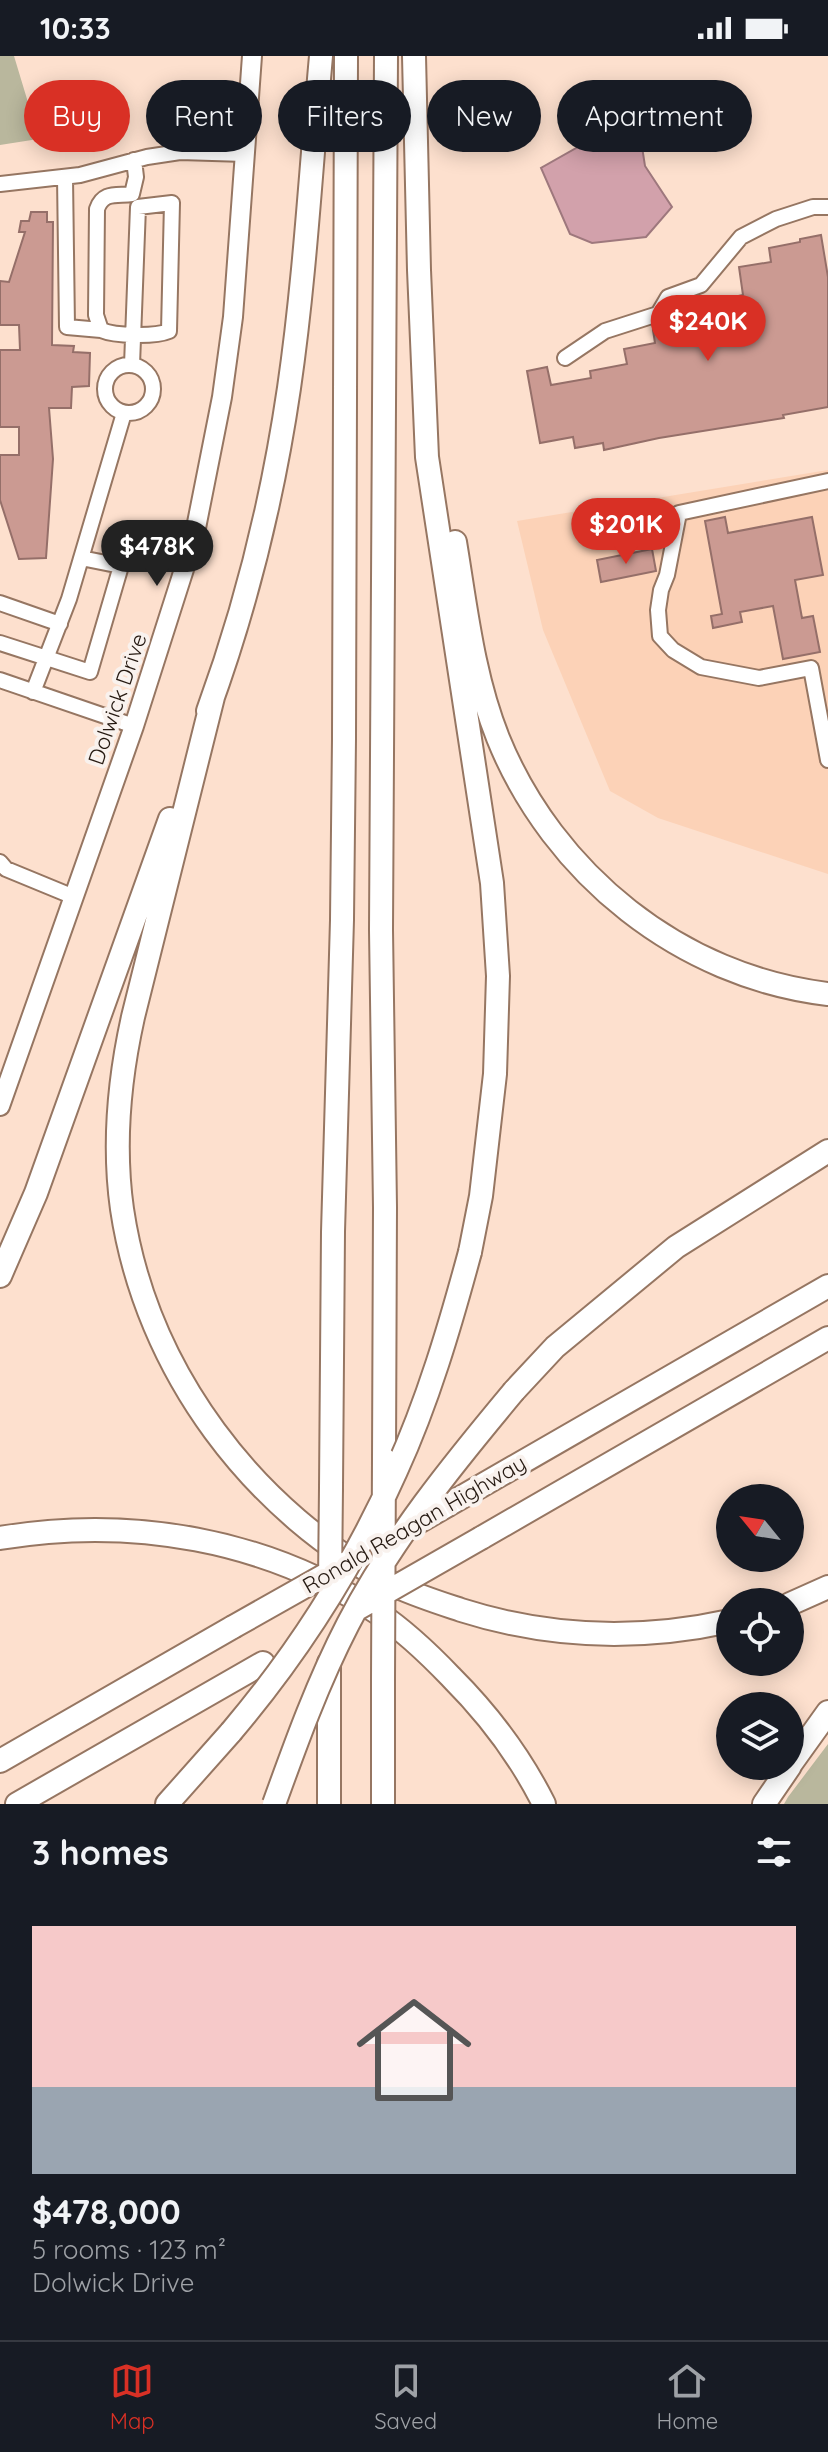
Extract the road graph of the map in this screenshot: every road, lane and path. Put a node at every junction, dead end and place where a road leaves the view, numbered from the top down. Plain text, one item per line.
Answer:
1 (252, 56) edge
2 (321, 56) edge
3 (346, 56) edge
4 (386, 56) edge
5 (414, 56) edge
6 (245, 154) junction
7 (134, 160) junction
8 (65, 177) junction
9 (0, 184) edge
10 (135, 200) junction
11 (827, 207) edge
12 (828, 224) edge
13 (101, 330) junction
14 (133, 334) junction
15 (565, 358) dead end
16 (132, 365) junction
17 (124, 413) junction
18 (427, 457) junction
19 (828, 481) edge
20 (81, 558) junction
21 (0, 603) edge
22 (60, 624) junction
23 (0, 643) edge
24 (46, 658) junction
25 (0, 680) edge
26 (33, 692) junction
27 (213, 697) junction
28 (134, 726) junction
29 (828, 760) edge
30 (2, 868) edge
31 (74, 897) junction
32 (828, 994) edge
33 (0, 1106) edge
34 (828, 1151) edge
35 (0, 1276) edge
36 (828, 1286) edge
37 (828, 1338) edge
38 (0, 1538) edge
39 (828, 1587) edge
40 (804, 1598) edge
41 (716, 1624) edge
42 (828, 1712) edge
43 (804, 1746) edge
44 (0, 1761) edge
45 (780, 1780) edge
46 (17, 1804) edge
47 (167, 1804) edge
48 (274, 1804) edge
49 (329, 1804) edge
50 (383, 1804) edge
51 (544, 1804) edge
52 (764, 1804) edge

1 - 6 main road, Dolwick Drive
2 - 27 highway
3 - 49 highway, bridge
4 - 50 highway, bridge
5 - 18 highway
6 - 7 lane
6 - 28 main road, Dolwick Drive
7 - 8 lane
7 - 10 lane
8 - 9 lane
8 - 13 lane
10 - 13 lane
10 - 14 lane
10 - 14 lane
11 - 12 lane
11 - 15 lane
13 - 14 lane
14 - 16 lane
16 - 17 lane
16 - 17 lane
17 - 20 lane
18 - 32 highway
18 - 47 highway, bridge
19 - 29 lane
20 - 22 lane
20 - 24 lane
21 - 22 lane
22 - 24 lane
23 - 24 lane
24 - 26 lane
25 - 26 lane
26 - 28 lane
27 - 35 highway
27 - 41 highway
28 - 31 main road, Dolwick Drive
30 - 31 lane
31 - 33 main road, Dolwick Drive
34 - 48 highway, bridge
36 - 44 highway, Ronald Reagan Highway, bridge
37 - 46 highway, Ronald Reagan Highway, bridge
38 - 51 highway
39 - 40 highway
42 - 43 highway
45 - 52 highway

